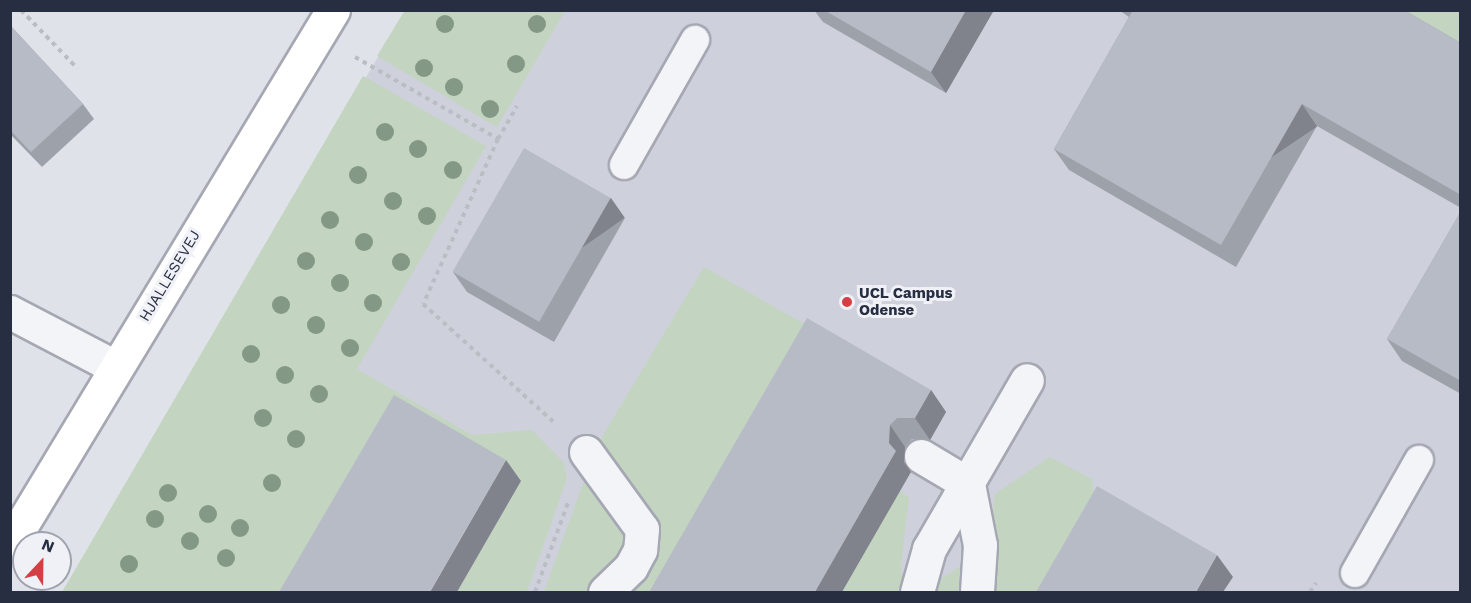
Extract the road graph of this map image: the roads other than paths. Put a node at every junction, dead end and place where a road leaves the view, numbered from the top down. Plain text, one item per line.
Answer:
1 (325, 23) edge
2 (695, 40) dead end
3 (624, 165) dead end
4 (10, 312) edge
5 (115, 367) junction
6 (1027, 380) dead end
7 (586, 452) road end
8 (921, 456) dead end
9 (1419, 460) dead end
10 (968, 484) junction
11 (10, 544) edge
12 (1355, 573) dead end
13 (605, 592) edge
14 (917, 592) edge
15 (977, 592) edge

1 - 5 main road, HJALLESEVEJ
2 - 3 lane
4 - 5 street
5 - 11 main road, HJALLESEVEJ
6 - 10 street
7 - 13 street
8 - 10 street
9 - 12 lane
10 - 14 street
10 - 15 street

